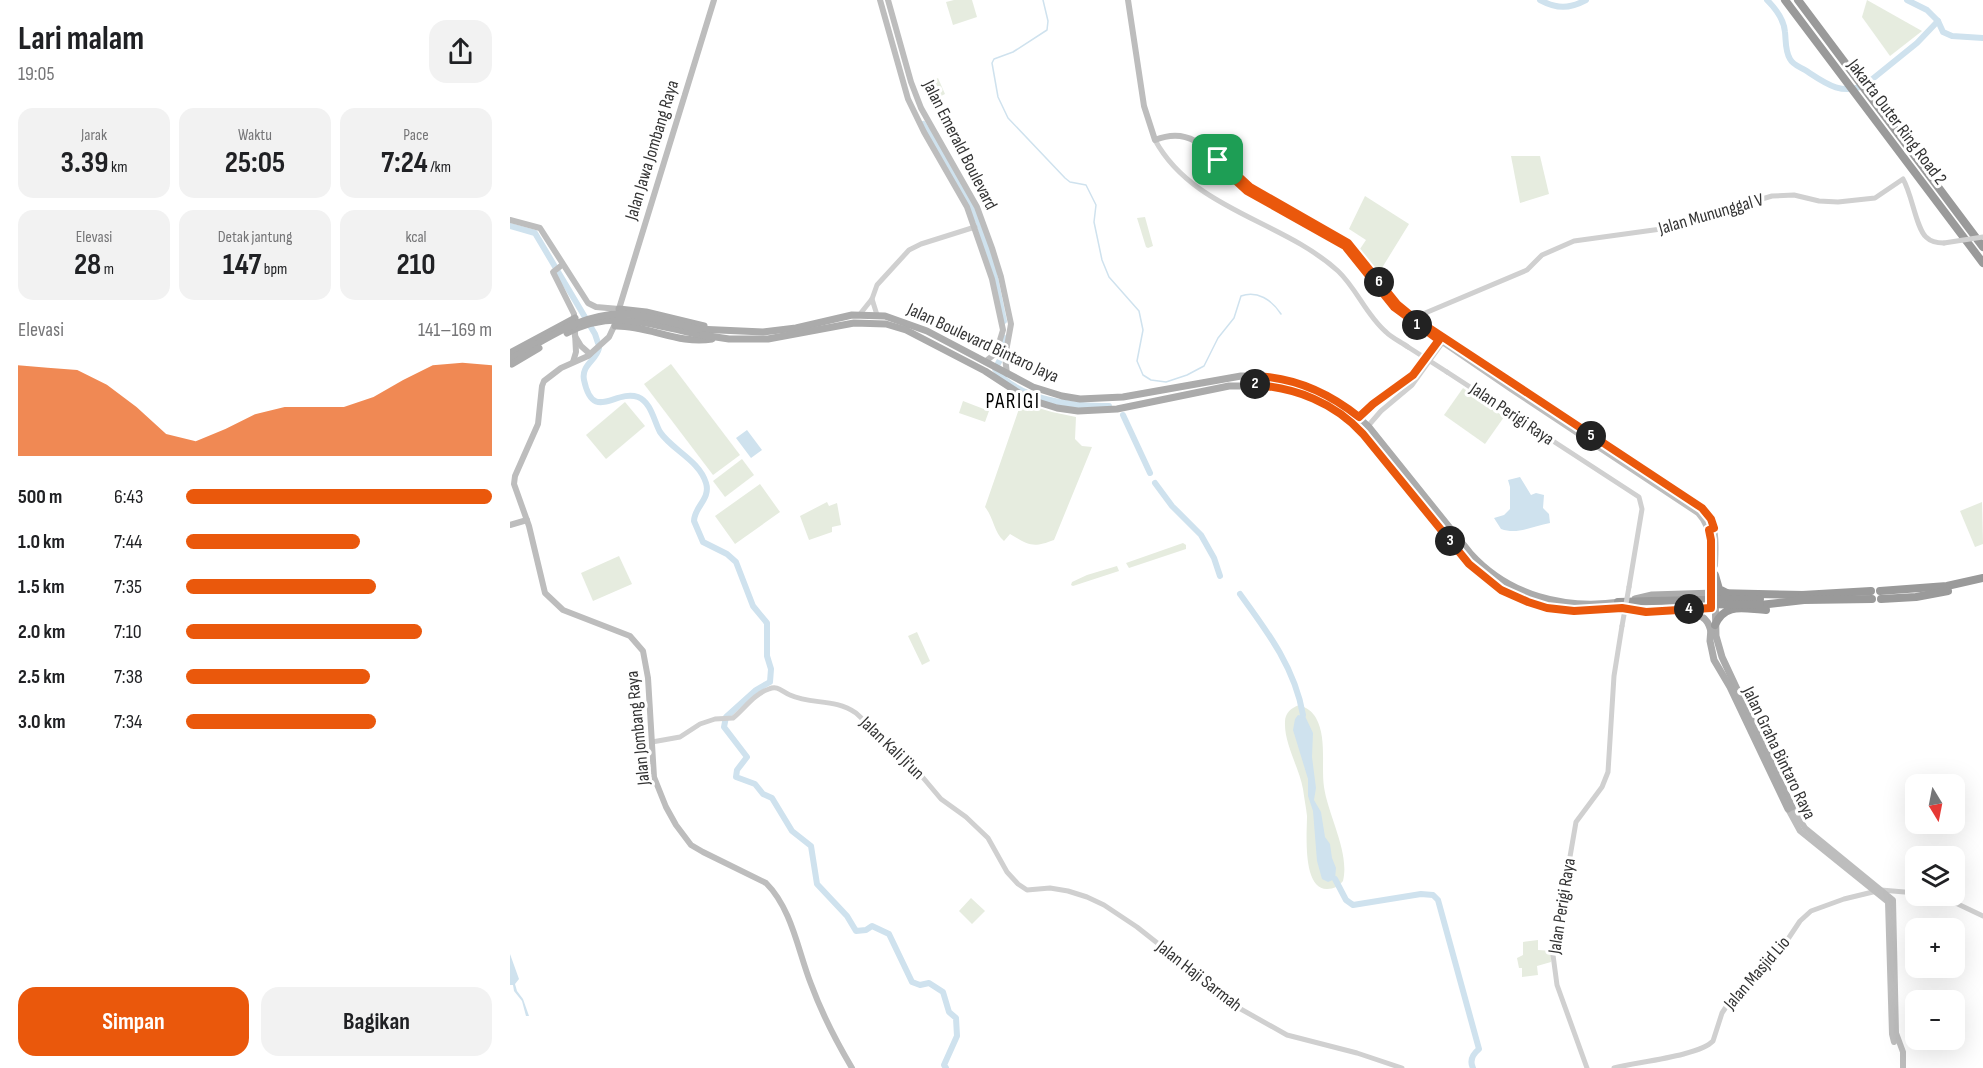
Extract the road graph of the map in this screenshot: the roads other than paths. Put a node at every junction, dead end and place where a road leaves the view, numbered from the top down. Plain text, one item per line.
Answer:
1 (714, 0) edge
2 (880, 0) edge
3 (888, 0) edge
4 (1128, 0) edge
5 (1785, 0) edge
6 (1798, 0) edge
7 (1154, 137) junction
8 (510, 220) edge
9 (975, 227) junction
10 (1983, 237) edge
11 (1983, 247) edge
12 (1983, 263) edge
13 (561, 266) junction
14 (997, 279) junction
15 (872, 298) junction
16 (619, 309) junction
17 (860, 315) junction
18 (877, 315) junction
19 (575, 318) junction
20 (1412, 319) junction
21 (615, 326) junction
22 (927, 331) junction
23 (716, 333) junction
24 (575, 336) junction
25 (937, 336) junction
26 (1442, 339) junction
27 (923, 340) junction
28 (932, 344) junction
29 (510, 353) edge
30 (590, 354) junction
31 (1001, 356) junction
32 (573, 362) junction
33 (511, 363) edge
34 (988, 363) junction
35 (1004, 372) junction
36 (1254, 376) junction
37 (1253, 385) junction
38 (1108, 399) junction
39 (1110, 410) junction
40 (1359, 417) junction
41 (1368, 426) junction
42 (527, 520) junction
43 (510, 525) edge
44 (1712, 529) junction
45 (1715, 575) junction
46 (1983, 578) edge
47 (1983, 583) edge
48 (1713, 594) junction
49 (1729, 594) junction
50 (1876, 595) junction
51 (1804, 597) junction
52 (1620, 605) junction
53 (1713, 608) junction
54 (1668, 611) junction
55 (1713, 628) junction
56 (652, 742) junction
57 (1790, 808) joint
58 (1878, 890) junction
59 (1905, 892) edge
60 (1104, 905) joint
61 (1962, 906) edge
62 (1983, 916) edge
63 (852, 1068) edge
64 (1402, 1068) edge
65 (1587, 1068) edge
66 (1614, 1068) edge
67 (1902, 1068) edge

1 - 16 main road, Jalan Jawa Jombang Raya
2 - 9 main road, Jalan Emerald Boulevard
3 - 14 main road, Jalan Emerald Boulevard
4 - 7 main road
5 - 12 highway, Jakarta Outer Ring Road 2
6 - 11 highway, Jakarta Outer Ring Road 2
7 - 20 main road
7 - 65 street, Jalan Perigi Raya, bridge
8 - 13 main road
9 - 14 main road, Jalan Emerald Boulevard
9 - 15 street
10 - 20 street, Jalan Mununggal V, bridge
13 - 16 main road
13 - 19 main road
14 - 31 main road, Jalan Emerald Boulevard
15 - 17 street
15 - 18 street
16 - 21 main road, Jalan Jombang Raya
16 - 23 main road
17 - 18 main road, Jalan Boulevard Bintaro Jaya
17 - 23 main road, Jalan Boulevard Bintaro Jaya
18 - 22 main road, Jalan Boulevard Bintaro Jaya
19 - 24 main road
19 - 29 main road
20 - 26 main road
21 - 23 main road
21 - 30 main road, Jalan Jombang Raya
22 - 25 main road, Jalan Boulevard Bintaro Jaya
22 - 27 main road
23 - 27 main road, Jalan Boulevard Bintaro Jaya
23 - 33 main road, Jalan Boulevard Bintaro Jaya, bridge
24 - 30 main road
24 - 32 main road
25 - 28 main road
25 - 34 main road, Jalan Boulevard Bintaro Jaya
26 - 40 street
26 - 41 street
26 - 44 main road
27 - 28 main road, Jalan Boulevard Bintaro Jaya
28 - 39 main road, Jalan Boulevard Bintaro Jaya
30 - 32 main road, Jalan Jombang Raya
31 - 34 main road
31 - 35 main road, Jalan Emerald Boulevard
32 - 42 main road, Jalan Jombang Raya
34 - 35 main road, Jalan Boulevard Bintaro Jaya
35 - 38 main road, Jalan Boulevard Bintaro Jaya
36 - 37 main road
36 - 38 main road, Jalan Boulevard Bintaro Jaya
36 - 40 main road, Jalan Boulevard Bintaro Jaya
37 - 39 main road, Jalan Boulevard Bintaro Jaya
37 - 52 main road, Jalan Boulevard Bintaro Jaya
38 - 39 main road
40 - 41 main road, Jalan Boulevard Bintaro Jaya
41 - 52 main road, Jalan Boulevard Bintaro Jaya
42 - 43 main road
42 - 56 main road, Jalan Jombang Raya
44 - 45 main road
44 - 48 main road
45 - 48 main road
45 - 49 highway
46 - 50 highway
47 - 50 highway
48 - 49 highway
48 - 52 main road
48 - 53 main road, Jalan Graha Bintaro Raya
49 - 51 highway
50 - 51 highway
51 - 52 highway, bridge
51 - 55 highway
52 - 54 main road
53 - 54 main road
53 - 55 main road, Jalan Graha Bintaro Raya
54 - 55 main road
55 - 57 main road, Jalan Graha Bintaro Raya
56 - 60 street, Jalan Kali Ji'un
56 - 63 main road, Jalan Jombang Raya
57 - 58 main road, Jalan Graha Bintaro Raya
58 - 59 street
58 - 66 street, Jalan Masjid Lio
58 - 67 main road, Jalan Graha Bintaro Raya
60 - 64 street, Jalan Haji Sarmah
61 - 62 street

